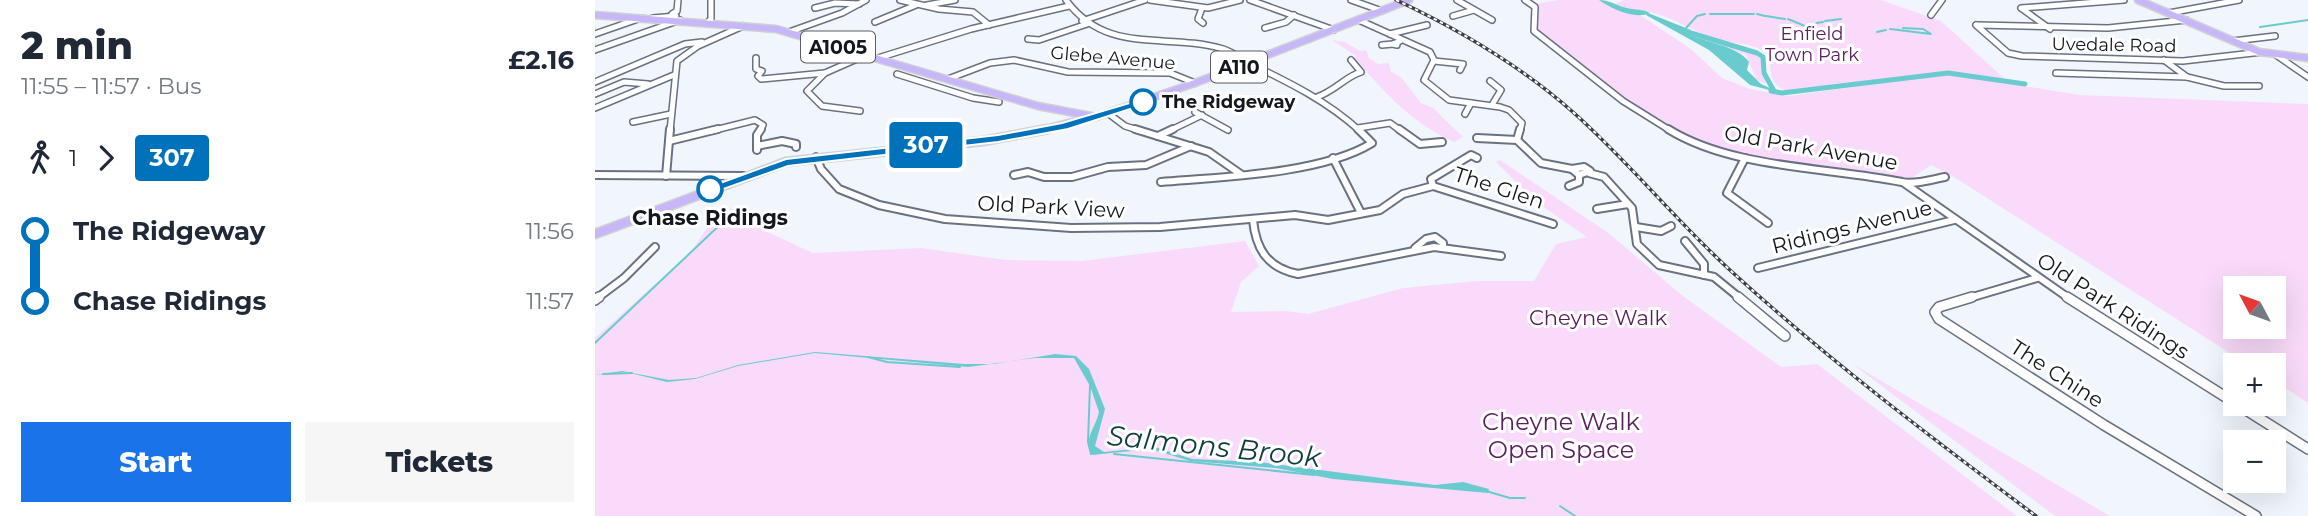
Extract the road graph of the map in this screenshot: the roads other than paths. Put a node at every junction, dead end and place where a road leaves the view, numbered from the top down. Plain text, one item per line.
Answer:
1 (678, 0) edge
2 (711, 0) edge
3 (866, 0) edge
4 (900, 0) edge
5 (955, 0) edge
6 (1148, 0) edge
7 (1240, 0) edge
8 (1250, 0) edge
9 (1351, 0) edge
10 (1409, 0) edge
11 (1457, 0) edge
12 (1525, 0) edge
13 (1932, 0) edge
14 (2124, 0) edge
15 (2138, 0) edge
16 (2239, 0) edge
17 (1941, 1) edge
18 (1067, 3) edge
19 (860, 4) junction
20 (916, 5) junction
21 (923, 6) junction
22 (815, 8) dead end
23 (1202, 8) junction
24 (1474, 10) junction
25 (1382, 12) junction
26 (2169, 13) junction
27 (595, 15) edge
28 (1294, 15) junction
29 (1930, 15) dead end
30 (1453, 16) dead end
31 (641, 18) junction
32 (671, 19) junction
33 (1492, 20) dead end
34 (2186, 20) junction
35 (697, 21) junction
36 (1361, 21) junction
37 (708, 22) junction
38 (875, 22) dead end
39 (1084, 22) junction
40 (1203, 23) dead end
41 (747, 25) junction
42 (989, 25) junction
43 (1427, 25) dead end
44 (1265, 28) dead end
45 (2051, 29) junction
46 (1334, 30) junction
47 (789, 32) junction
48 (596, 34) edge
49 (1389, 34) junction
50 (2275, 36) dead end
51 (1028, 39) dead end
52 (613, 40) dead end
53 (2233, 41) junction
54 (705, 43) junction
55 (1397, 43) junction
56 (1382, 45) dead end
57 (595, 50) edge
58 (2262, 52) junction
59 (866, 55) junction
60 (2276, 55) junction
61 (756, 58) dead end
62 (878, 58) junction
63 (2308, 58) edge
64 (1351, 60) dead end
65 (2164, 60) junction
66 (1434, 61) junction
67 (1249, 62) junction
68 (914, 70) junction
69 (1460, 70) dead end
70 (825, 73) junction
71 (2056, 73) dead end
72 (674, 75) junction
73 (2187, 77) junction
74 (2308, 77) edge
75 (948, 79) junction
76 (1490, 80) dead end
77 (595, 82) edge
78 (1195, 83) junction
79 (649, 84) junction
80 (971, 86) junction
81 (2259, 86) dead end
82 (992, 92) junction
83 (957, 93) junction
84 (595, 96) edge
85 (1317, 97) junction
86 (978, 99) junction
87 (609, 101) junction
88 (999, 102) dead end
89 (1471, 103) junction
90 (1492, 105) junction
91 (595, 108) edge
92 (860, 111) dead end
93 (1113, 113) junction
94 (671, 114) junction
95 (1465, 114) dead end
96 (1088, 117) junction
97 (633, 122) dead end
98 (1358, 128) junction
99 (1228, 130) dead end
100 (1158, 136) junction
101 (1478, 138) dead end
102 (1517, 140) junction
103 (669, 141) junction
104 (1442, 142) dead end
105 (1191, 146) junction
106 (796, 148) dead end
107 (1471, 155) dead end
108 (816, 157) junction
109 (1333, 158) junction
110 (1745, 158) junction
111 (1572, 169) junction
112 (1589, 173) junction
113 (595, 175) edge
114 (1014, 175) dead end
115 (1242, 175) junction
116 (1579, 175) junction
117 (666, 176) junction
118 (744, 176) junction
119 (1945, 177) dead end
120 (1161, 182) dead end
121 (1904, 183) junction
122 (1433, 186) junction
123 (1569, 186) dead end
124 (1628, 204) junction
125 (1597, 209) dead end
126 (1361, 213) junction
127 (1253, 220) junction
128 (1954, 220) junction
129 (1553, 223) dead end
130 (1768, 223) dead end
131 (1671, 226) dead end
132 (1636, 227) junction
133 (595, 234) edge
134 (1685, 241) dead end
135 (655, 247) dead end
136 (1501, 256) dead end
137 (1758, 268) dead end
138 (1703, 275) junction
139 (2037, 278) junction
140 (595, 300) edge
141 (1785, 336) dead end
142 (2308, 449) edge
143 (2256, 516) edge

1 - 32 street
2 - 37 street
3 - 19 street
4 - 20 street
5 - 21 street
6 - 23 street
6 - 39 street
7 - 23 street
8 - 28 street
9 - 25 street
10 - 25 main road, A110
11 - 24 street
12 - 110 street, Old Park Avenue
13 - 17 street
14 - 45 street
15 - 26 main road
16 - 26 street
17 - 29 street
18 - 39 street
18 - 42 street
19 - 22 street
19 - 47 street
20 - 21 street
20 - 38 street
21 - 42 street
23 - 40 street
24 - 30 street
24 - 33 street
25 - 36 main road, A110
26 - 34 main road
27 - 31 main road, A1005
28 - 44 street
28 - 46 street
31 - 32 main road, A1005
31 - 48 street
32 - 35 street
32 - 35 main road, A1005
32 - 57 street
34 - 45 street
34 - 53 main road
35 - 37 main road, A1005
36 - 46 main road, A110
36 - 49 street
37 - 41 main road, A1005
39 - 51 street
39 - 67 street
41 - 47 main road, A1005
41 - 54 street
42 - 62 street
43 - 49 street
45 - 65 street, Uvedale Road
46 - 67 main road, A110
47 - 59 main road, A1005
48 - 52 street
49 - 55 street
50 - 53 street
53 - 58 main road
54 - 72 street
54 - 77 street
55 - 56 street
55 - 66 street
58 - 60 main road
58 - 65 street, Uvedale Road
59 - 62 main road, A1005
59 - 70 street
60 - 63 main road
60 - 74 street
61 - 70 street
62 - 68 main road, A1005
64 - 85 street
65 - 73 street
66 - 69 street
66 - 89 street
67 - 78 main road, A110
67 - 85 street
68 - 75 main road, A1005
68 - 83 street
70 - 92 street
71 - 73 street
72 - 79 street
72 - 94 street
73 - 81 street
75 - 78 street, Glebe Avenue
75 - 80 main road, A1005
76 - 90 street
78 - 93 main road, A110
79 - 84 street
79 - 87 street
80 - 82 main road, A1005
80 - 83 street
82 - 86 street
82 - 96 main road, A1005
83 - 86 street
84 - 87 street
85 - 98 street
86 - 88 street
87 - 91 street
89 - 90 street
89 - 95 street
90 - 102 street
93 - 96 main road, A110
93 - 100 street
94 - 97 street
94 - 103 street
96 - 108 main road, A110
98 - 104 street
98 - 109 street
99 - 100 street
100 - 105 street
101 - 102 street
102 - 111 street
103 - 106 street
103 - 117 street
105 - 114 street
105 - 115 street
107 - 122 street
108 - 118 main road, A110
108 - 127 street, Old Park View
109 - 115 street
109 - 126 street
110 - 121 street, Old Park Avenue
110 - 130 street
111 - 112 street
111 - 116 street
112 - 116 street
112 - 124 street
113 - 117 street
115 - 120 street
116 - 123 street
117 - 118 street
118 - 133 main road, A110
119 - 121 street, Old Park Avenue
121 - 128 street, Old Park Ridings
122 - 126 street, Old Park View
122 - 129 street, The Glen
124 - 125 street
124 - 132 street
126 - 127 street, Old Park View
127 - 136 street
128 - 137 street, Ridings Avenue
128 - 139 street, Old Park Ridings
131 - 132 street
132 - 138 street
134 - 138 street
135 - 140 street
138 - 141 street
139 - 142 street, Old Park Ridings
139 - 143 street, The Chine

